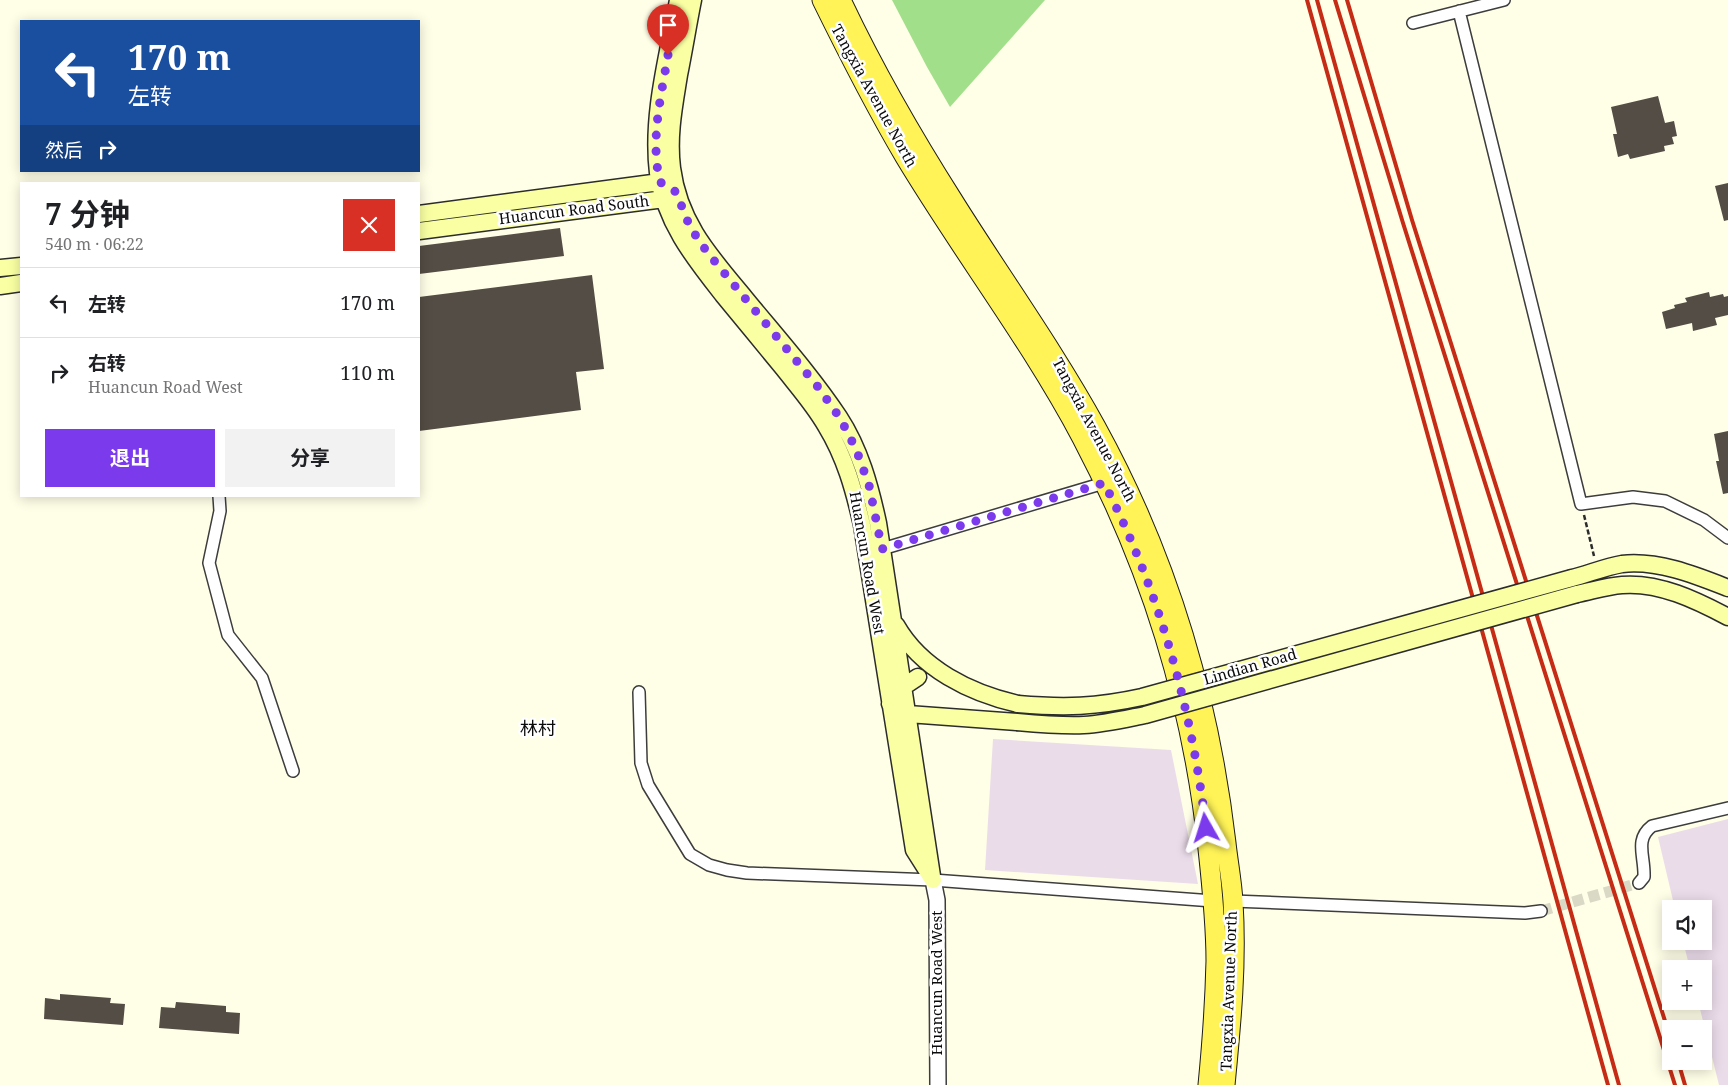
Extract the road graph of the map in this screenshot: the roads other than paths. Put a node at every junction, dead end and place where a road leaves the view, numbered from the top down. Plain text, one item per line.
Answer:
1 (678, 0) edge
2 (693, 0) edge
3 (822, 0) edge
4 (841, 0) edge
5 (1504, 0) edge
6 (1460, 11) junction
7 (1413, 22) dead end
8 (660, 182) junction
9 (670, 195) junction
10 (420, 214) edge
11 (420, 231) edge
12 (20, 266) edge
13 (0, 268) edge
14 (20, 283) edge
15 (0, 286) edge
16 (1104, 483) junction
17 (219, 497) edge
18 (1728, 538) edge
19 (882, 549) junction
20 (1728, 588) edge
21 (1728, 617) edge
22 (893, 619) junction
23 (945, 674) junction
24 (918, 677) junction
25 (903, 687) junction
26 (639, 692) dead end
27 (890, 704) junction
28 (908, 714) junction
29 (927, 715) junction
30 (293, 770) dead end
31 (1728, 808) edge
32 (933, 880) junction
33 (1639, 883) dead end
34 (1214, 901) junction
35 (1233, 901) junction
36 (1541, 911) tunnel mouth
37 (938, 1085) edge
38 (1208, 1085) edge
39 (1225, 1085) edge

1 - 8 main road, Huancun Road West
2 - 9 main road, Huancun Road West
3 - 16 main road, Tangxia Avenue North
4 - 35 main road, Tangxia Avenue North
5 - 6 street
6 - 7 street
6 - 18 street
8 - 9 main road, Huancun Road West
8 - 10 main road, Huancun Road South
9 - 11 main road, Huancun Road South
9 - 19 main road, Huancun Road West
9 - 27 main road, Huancun Road West
12 - 13 main road
14 - 15 main road
16 - 19 street
16 - 34 main road, Tangxia Avenue North
17 - 30 street
19 - 22 main road, Huancun Road West
20 - 23 main road, Lindian Road, bridge
21 - 29 main road, Lindian Road, bridge
22 - 23 main road, Lindian Road
22 - 25 main road, Huancun Road West
23 - 24 main road
24 - 25 main road
24 - 29 main road
25 - 27 main road
25 - 28 main road, Huancun Road West
26 - 32 street
27 - 28 main road, Lindian Road
27 - 32 main road, Huancun Road West
28 - 29 main road, Lindian Road
28 - 32 main road, Huancun Road West
31 - 33 street
32 - 34 street
32 - 37 street, Huancun Road West
34 - 38 main road, Tangxia Avenue North
35 - 36 street
35 - 39 main road, Tangxia Avenue North

